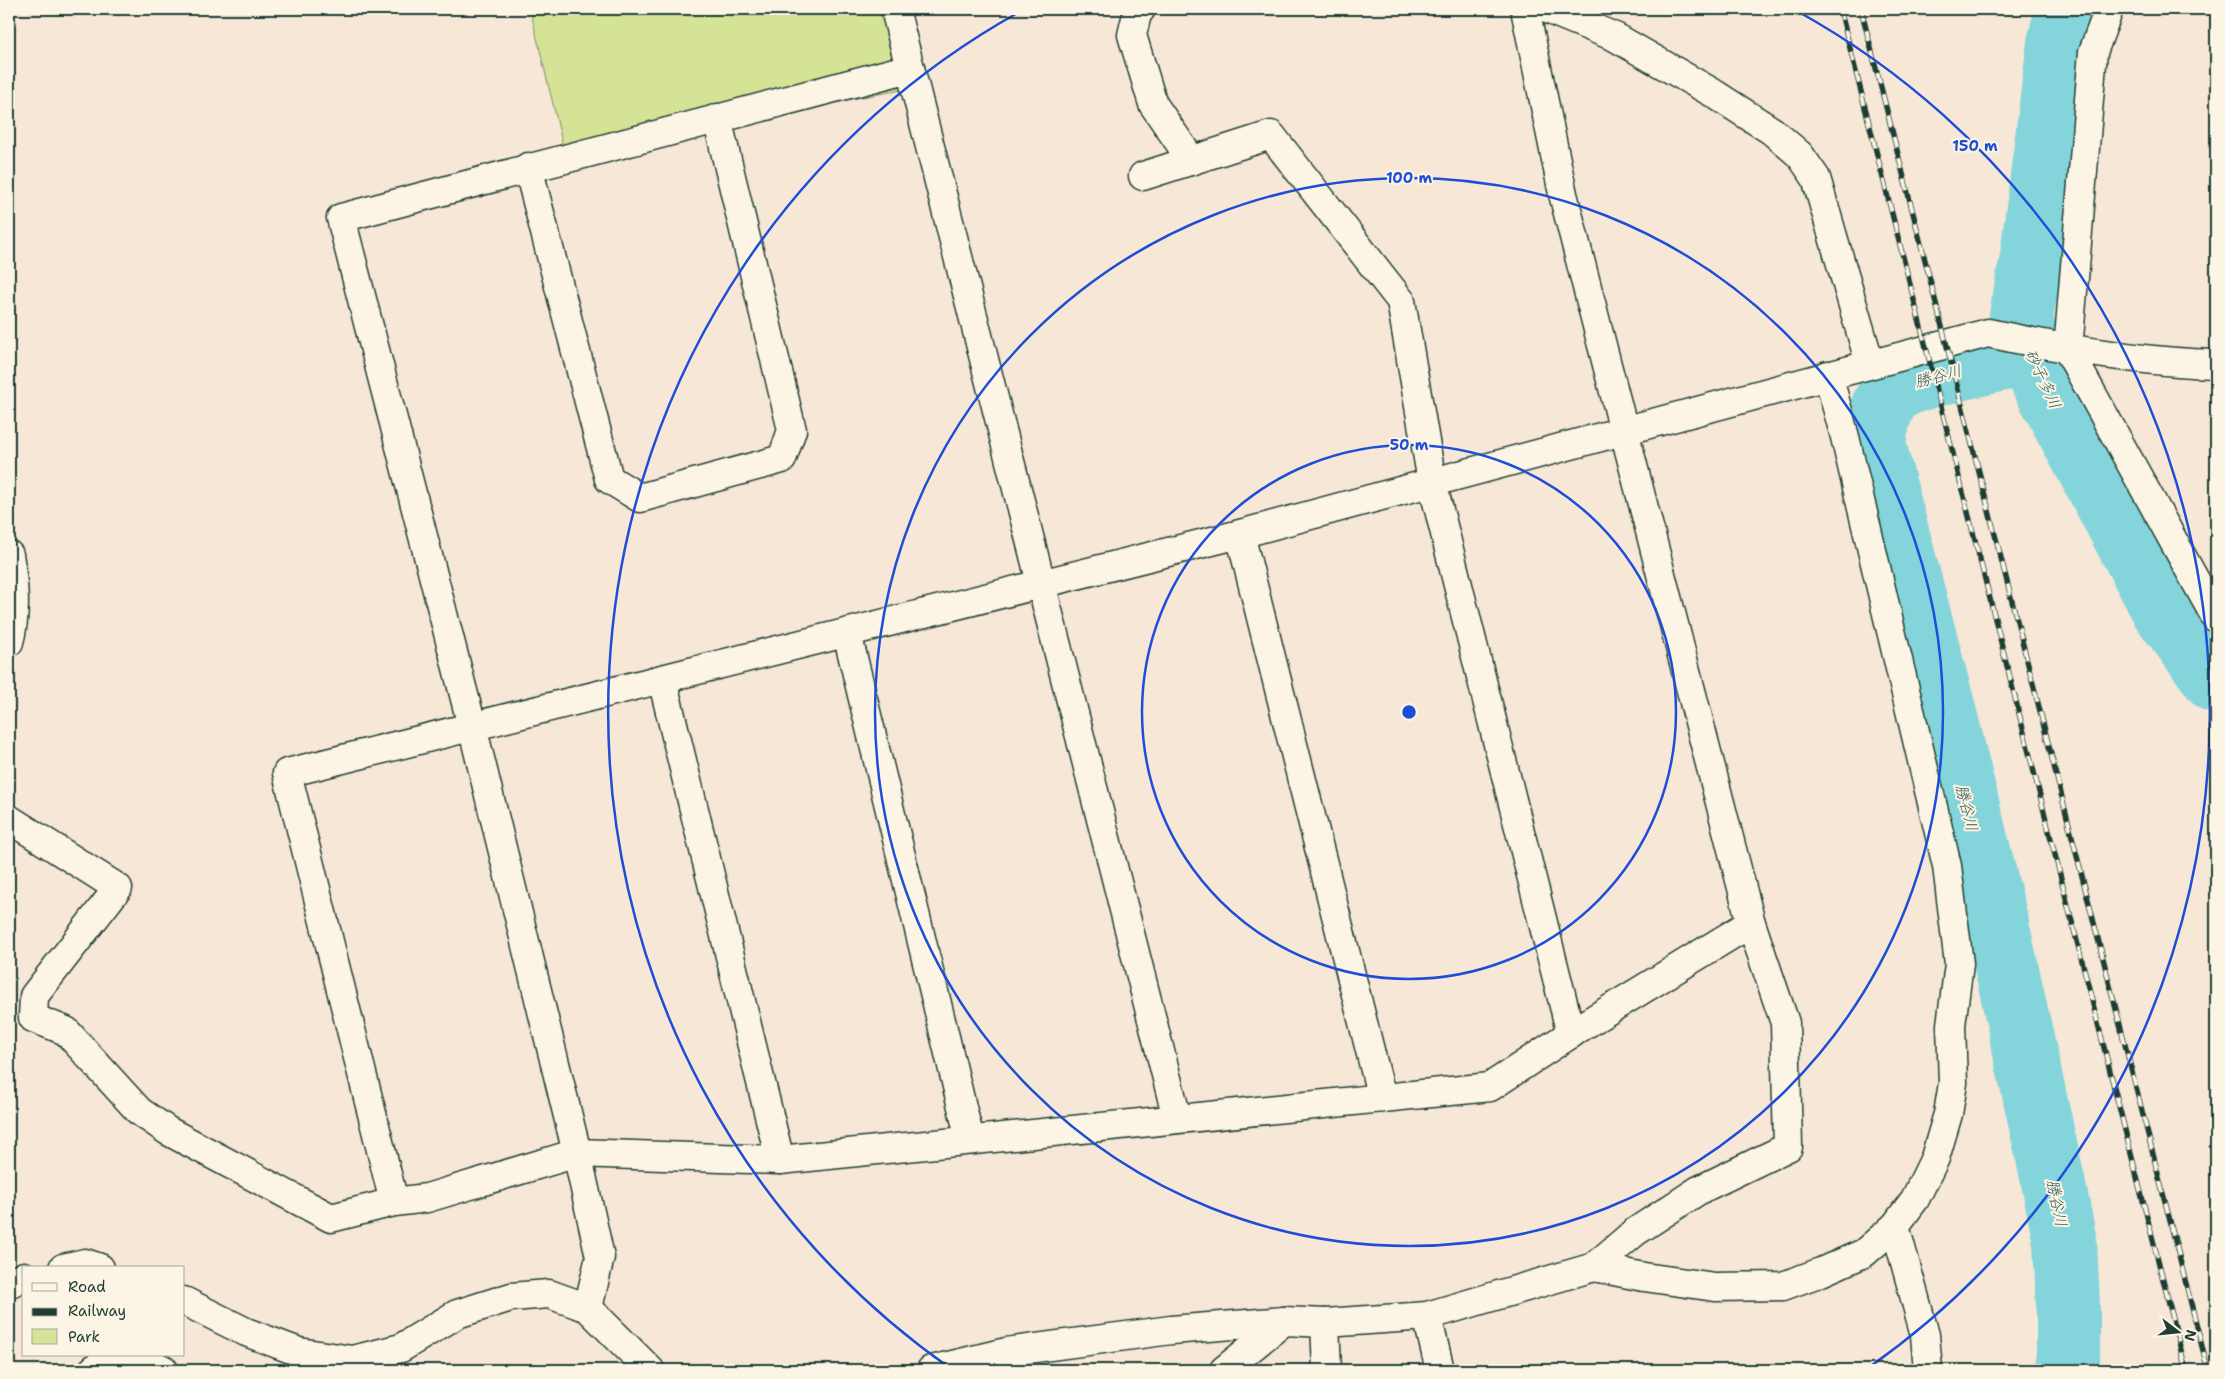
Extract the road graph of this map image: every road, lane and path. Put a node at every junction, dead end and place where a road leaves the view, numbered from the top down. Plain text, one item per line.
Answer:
1 (895, 9) edge
2 (1141, 9) edge
3 (1525, 9) edge
4 (1547, 9) edge
5 (2109, 9) edge
6 (910, 68) junction
7 (717, 118) junction
8 (1192, 160) junction
9 (528, 168) junction
10 (1143, 176) dead end
11 (2068, 350) junction
12 (1870, 364) junction
13 (2216, 364) edge
14 (1828, 375) junction
15 (1625, 430) junction
16 (1432, 482) junction
17 (1240, 534) junction
18 (9, 555) edge
19 (1042, 585) junction
20 (2216, 618) edge
21 (847, 633) junction
22 (9, 642) edge
23 (662, 679) junction
24 (472, 726) junction
25 (9, 819) edge
26 (1751, 923) junction
27 (1572, 1034) junction
28 (1382, 1098) junction
29 (1177, 1118) junction
30 (970, 1140) junction
31 (577, 1153) junction
32 (780, 1160) junction
33 (394, 1202) junction
34 (1895, 1226) junction
35 (72, 1266) edge
36 (94, 1266) edge
37 (1594, 1267) junction
38 (22, 1277) edge
39 (9, 1284) edge
40 (185, 1302) edge
41 (588, 1308) junction
42 (1426, 1316) junction
43 (1284, 1321) junction
44 (1325, 1323) junction
45 (110, 1356) edge
46 (137, 1356) edge
47 (947, 1368) edge
48 (93, 1370) edge
49 (164, 1370) edge
50 (650, 1370) edge
51 (1224, 1370) edge
52 (1327, 1370) edge
53 (1440, 1370) edge
54 (1928, 1370) edge

1 - 6 street
2 - 8 street
3 - 15 street
4 - 12 street
5 - 11 street
6 - 7 street
6 - 19 street
7 - 9 street
7 - 9 street
8 - 10 street
8 - 16 street
9 - 24 street
11 - 12 street
11 - 13 street
11 - 20 street
12 - 14 street
14 - 15 street
14 - 34 street
15 - 16 street
15 - 26 street
16 - 17 street
16 - 27 street
17 - 19 street
17 - 28 street
18 - 22 street
19 - 21 street
19 - 29 street
21 - 23 street
21 - 30 street
23 - 24 street
23 - 32 street
24 - 31 street
24 - 33 street
25 - 33 street
26 - 27 street
26 - 37 street
27 - 28 street
28 - 29 street
29 - 30 street
30 - 32 street
31 - 32 street
31 - 33 street
31 - 41 street
34 - 37 street
34 - 54 street
35 - 36 street
37 - 42 street
38 - 39 street
40 - 41 street
41 - 50 street
42 - 44 street
42 - 53 street
43 - 44 street
43 - 47 street
43 - 51 street
44 - 52 street
45 - 48 street
46 - 49 street

